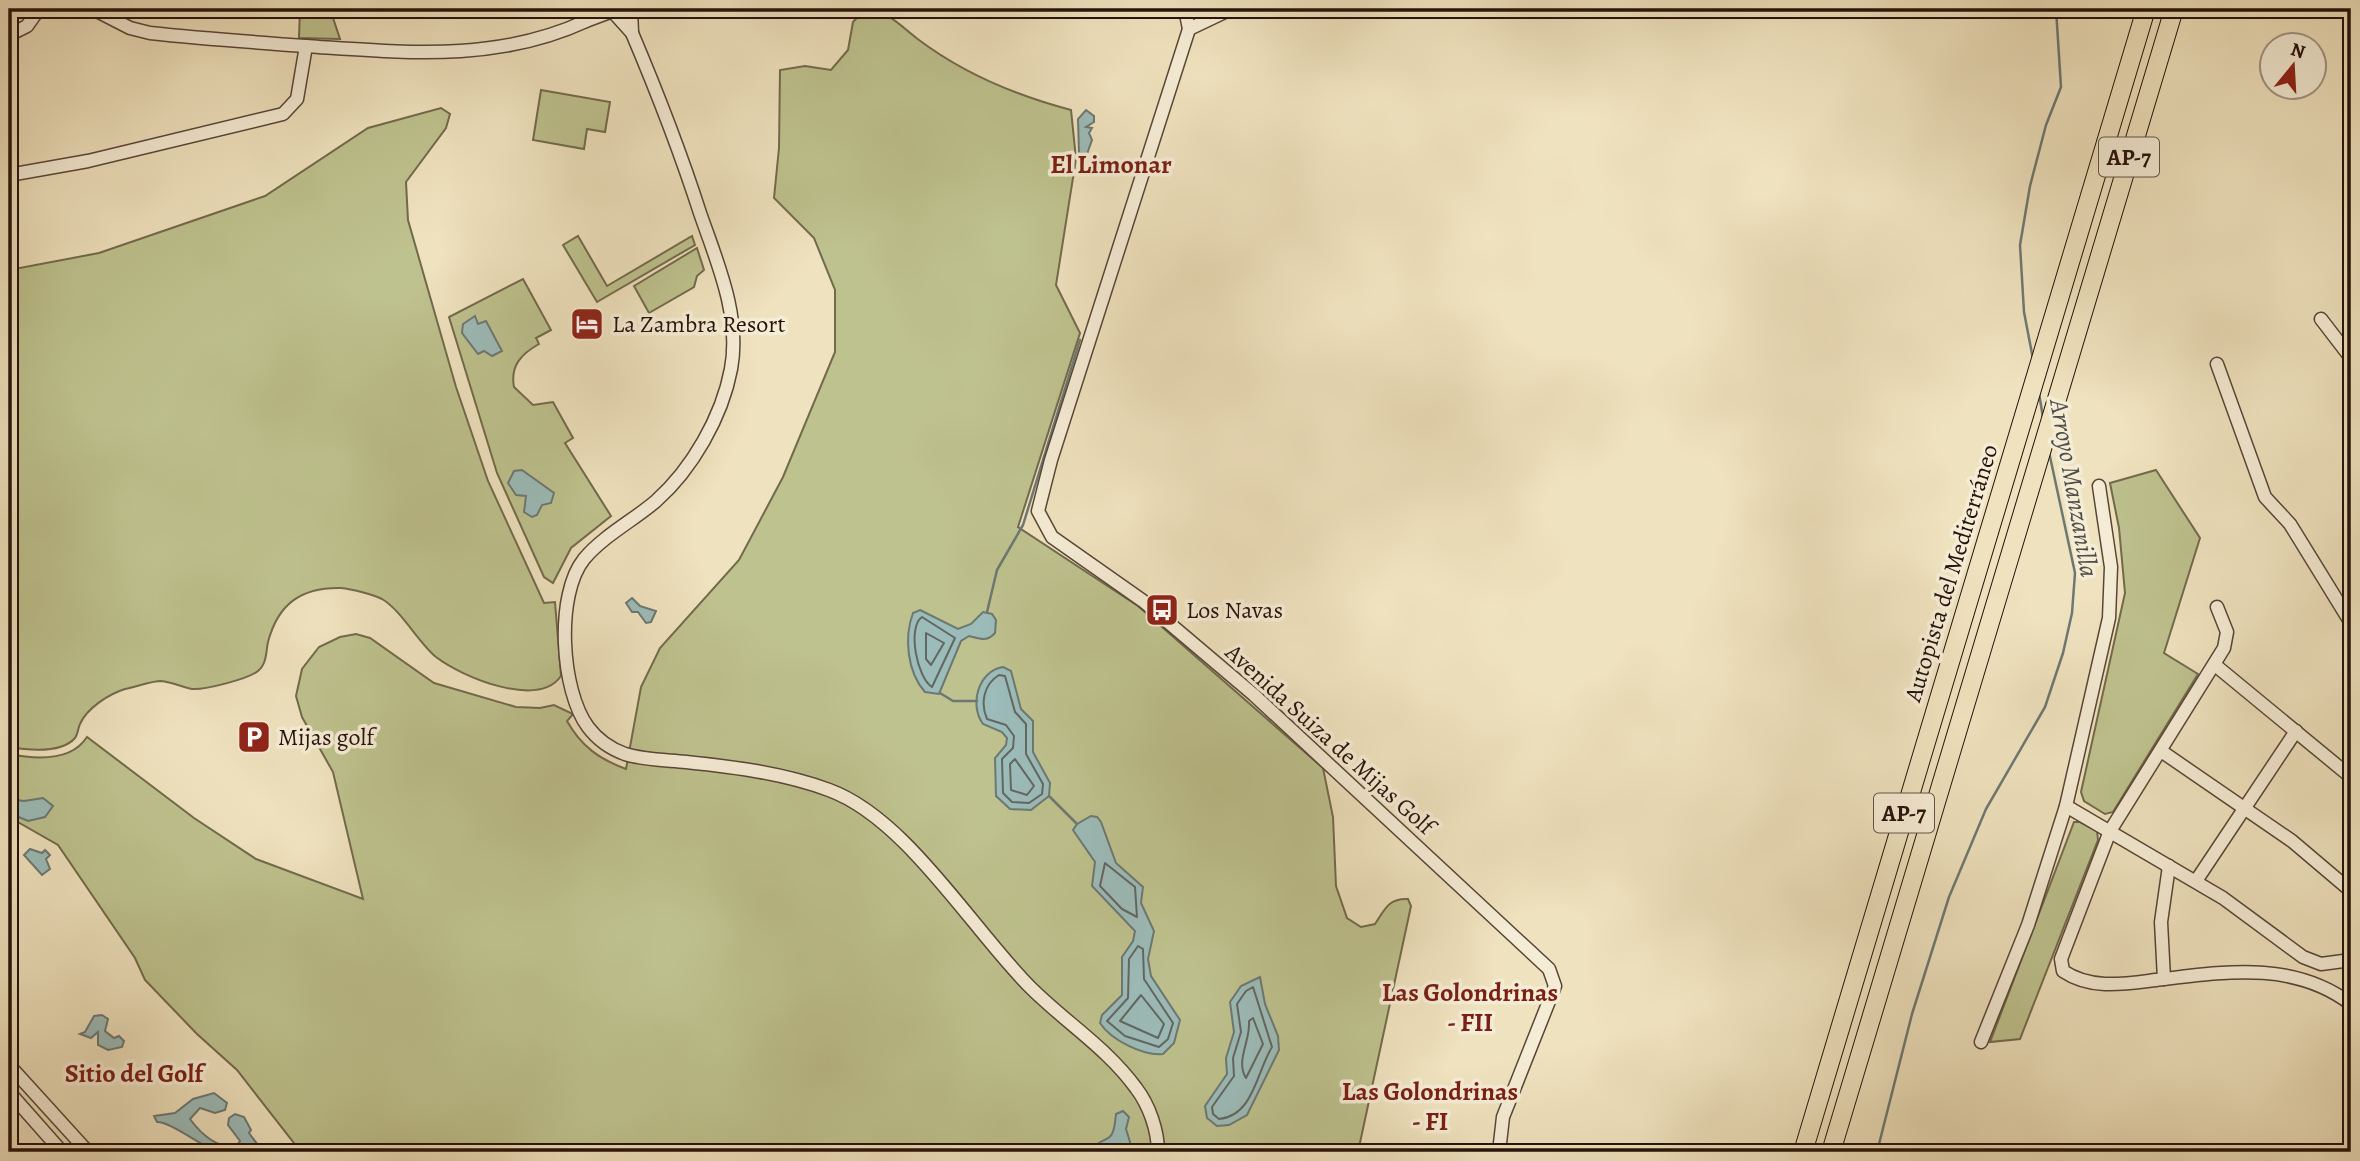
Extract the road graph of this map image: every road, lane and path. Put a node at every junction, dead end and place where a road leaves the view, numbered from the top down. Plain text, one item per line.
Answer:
1 (39, 9) edge
2 (93, 9) edge
3 (597, 9) edge
4 (630, 9) edge
5 (1231, 9) edge
6 (2146, 9) edge
7 (2174, 9) edge
8 (610, 11) edge
9 (1187, 18) edge
10 (586, 21) junction
11 (632, 33) junction
12 (9, 36) edge
13 (306, 46) junction
14 (9, 175) edge
15 (2321, 319) dead end
16 (2351, 358) edge
17 (2217, 364) dead end
18 (2099, 486) dead end
19 (2217, 607) dead end
20 (2351, 623) edge
21 (2215, 665) junction
22 (2296, 731) junction
23 (2161, 751) junction
24 (2351, 777) edge
25 (2066, 806) junction
26 (2245, 807) junction
27 (2110, 831) junction
28 (2169, 866) junction
29 (2196, 881) junction
30 (2351, 891) edge
31 (2351, 960) edge
32 (2164, 979) junction
33 (2351, 1004) edge
34 (1981, 1042) dead end
35 (9, 1065) edge
36 (9, 1092) edge
37 (62, 1152) edge
38 (88, 1152) edge
39 (1158, 1152) edge
40 (1499, 1152) edge
41 (1803, 1152) edge
42 (1831, 1152) edge

1 - 12 street
2 - 13 street
3 - 10 street
4 - 8 street
4 - 11 street
5 - 9 street
6 - 41 highway, Autopista del Mediterráneo / AP-7
7 - 42 highway, Autopista del Mediterráneo / AP-7
8 - 10 street
8 - 11 street
9 - 40 street, Avenida Suiza de Mijas Golf
10 - 13 street
11 - 39 street
13 - 14 street
15 - 16 street
17 - 20 street
18 - 25 street
19 - 21 street
21 - 22 street
21 - 23 street
22 - 24 street
22 - 26 street
23 - 26 street
23 - 27 street
25 - 27 street
25 - 34 street
26 - 29 street
26 - 30 street
27 - 28 street
27 - 32 street
28 - 29 street
28 - 32 street
29 - 31 street
32 - 33 street
35 - 38 street
36 - 37 street

